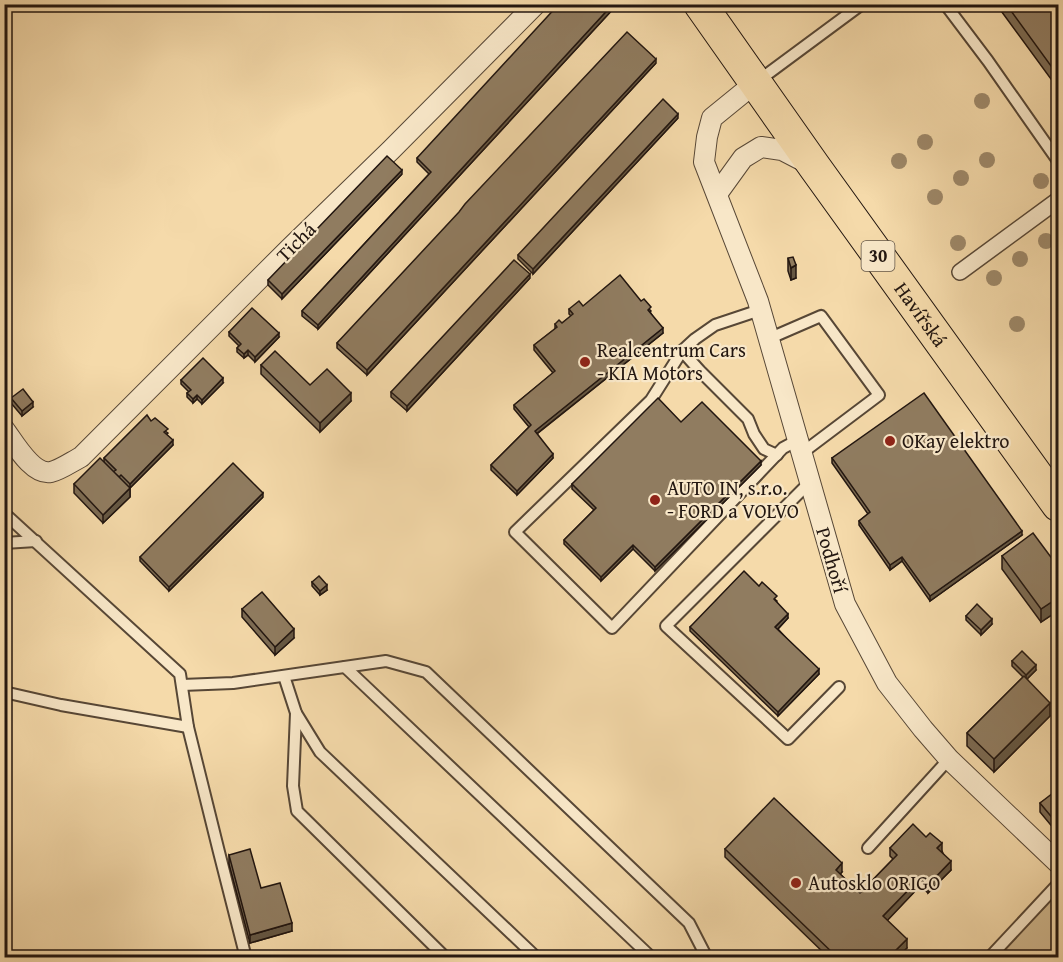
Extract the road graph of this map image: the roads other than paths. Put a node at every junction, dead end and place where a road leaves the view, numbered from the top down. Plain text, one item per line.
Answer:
1 (536, 4) edge
2 (700, 4) edge
3 (862, 4) edge
4 (945, 4) edge
5 (755, 83) junction
6 (1059, 161) edge
7 (814, 166) junction
8 (717, 194) junction
9 (1059, 200) edge
10 (960, 272) dead end
11 (760, 310) junction
12 (768, 339) junction
13 (682, 351) junction
14 (4, 429) edge
15 (800, 446) junction
16 (777, 455) junction
17 (810, 482) junction
18 (1059, 505) edge
19 (4, 513) edge
20 (36, 540) junction
21 (4, 543) edge
22 (345, 667) junction
23 (284, 676) junction
24 (182, 685) junction
25 (839, 687) dead end
26 (4, 692) edge
27 (296, 713) junction
28 (188, 727) junction
29 (949, 759) junction
30 (868, 848) dead end
31 (1059, 863) edge
32 (1059, 884) edge
33 (246, 957) edge
34 (446, 957) edge
35 (537, 957) edge
36 (652, 957) edge
37 (707, 957) edge
38 (989, 957) edge

1 - 14 street, Tichá
2 - 5 main road, Havířská / 30
3 - 5 lane
4 - 6 lane
5 - 7 main road, Havířská / 30
5 - 8 street, Podhoří
7 - 8 street
7 - 18 main road, Havířská / 30
8 - 11 street, Podhoří
9 - 10 street
11 - 12 street, Podhoří
11 - 13 lane
12 - 15 street, Podhoří
12 - 15 lane
13 - 16 lane
13 - 16 lane
15 - 16 lane
15 - 17 street, Podhoří
17 - 25 lane
17 - 29 street, Podhoří
19 - 20 lane
20 - 21 lane
20 - 24 lane
22 - 23 lane
22 - 36 lane
22 - 37 lane
23 - 24 lane
23 - 27 lane
24 - 28 lane
26 - 28 lane
27 - 34 lane
27 - 35 lane
28 - 33 lane
29 - 30 lane
29 - 31 street, Podhoří
32 - 38 lane

